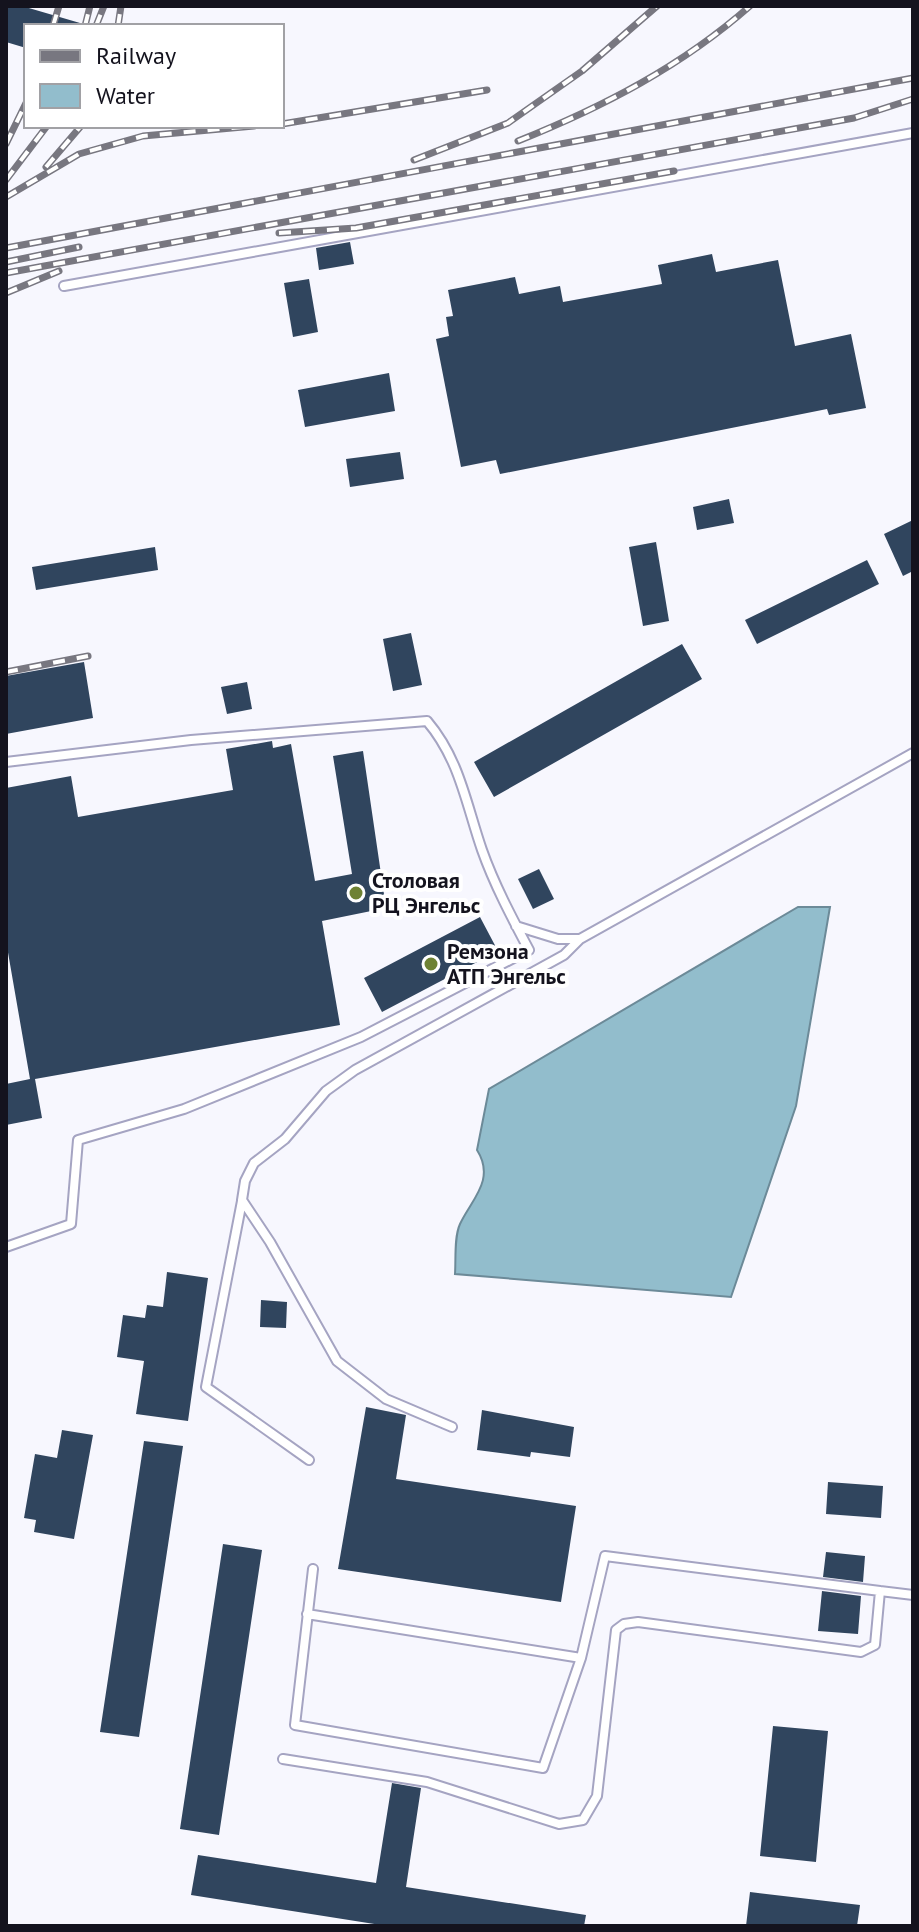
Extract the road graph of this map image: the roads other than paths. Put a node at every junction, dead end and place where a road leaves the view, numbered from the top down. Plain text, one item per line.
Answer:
1 (913, 133) edge
2 (64, 286) dead end
3 (913, 753) edge
4 (6, 762) edge
5 (516, 926) junction
6 (580, 939) junction
7 (242, 1200) junction
8 (6, 1247) edge
9 (452, 1427) dead end
10 (309, 1460) dead end
11 (313, 1569) dead end
12 (880, 1591) junction
13 (913, 1595) edge
14 (307, 1614) junction
15 (581, 1658) junction
16 (283, 1759) dead end

1 - 2 lane
3 - 6 lane
4 - 5 lane
5 - 6 lane
5 - 8 lane
6 - 7 lane
7 - 9 lane
7 - 10 lane
11 - 14 lane
12 - 13 lane
12 - 15 lane
12 - 16 lane
14 - 15 lane
14 - 15 lane

